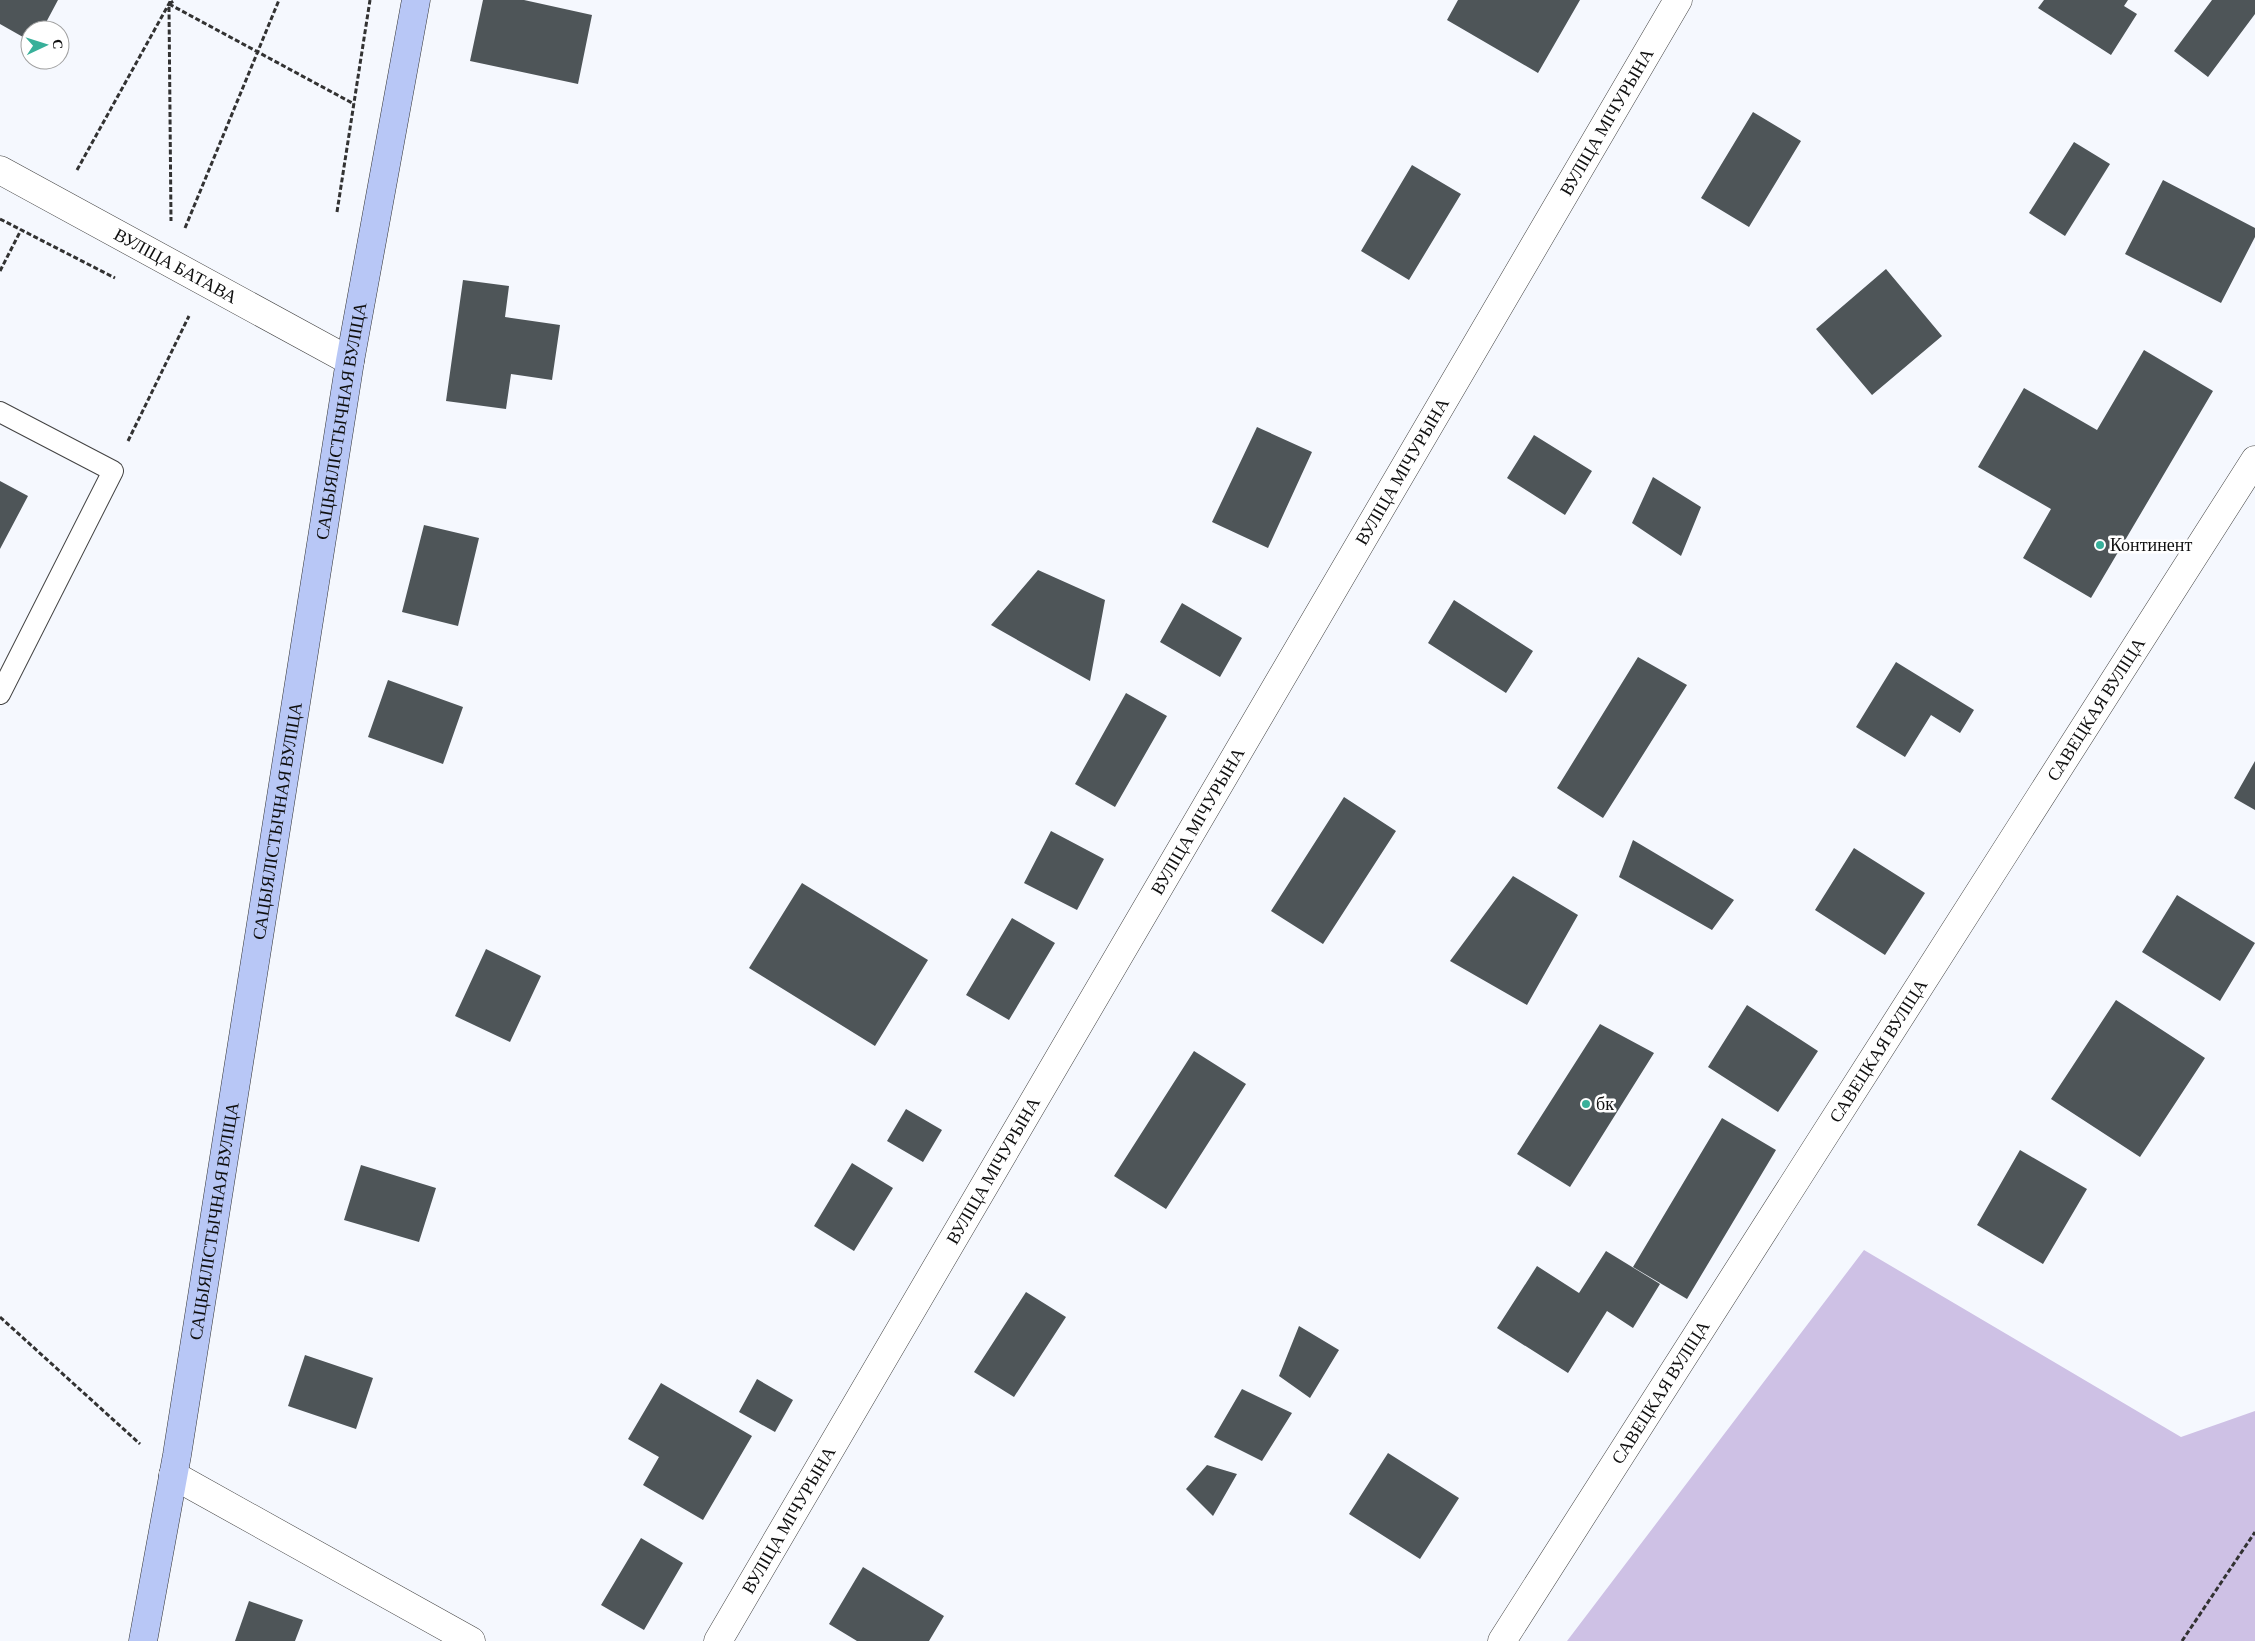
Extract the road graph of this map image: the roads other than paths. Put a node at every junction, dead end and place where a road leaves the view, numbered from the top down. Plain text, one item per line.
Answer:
1 (416, 0) edge
2 (1678, 0) edge
3 (0, 170) edge
4 (350, 361) junction
5 (0, 412) edge
6 (2255, 460) edge
7 (0, 694) edge
8 (175, 1465) junction
9 (142, 1641) edge
10 (471, 1641) edge
11 (718, 1641) edge
12 (1502, 1641) edge

1 - 4 main road, САЦЫЯЛІСТЫЧНАЯ ВУЛІЦА
2 - 11 street, ВУЛІЦА МІЧУРЫНА
3 - 4 street, ВУЛІЦА БАТАВА
4 - 8 main road, САЦЫЯЛІСТЫЧНАЯ ВУЛІЦА
5 - 7 lane
6 - 12 street, САВЕЦКАЯ ВУЛІЦА
8 - 9 main road, САЦЫЯЛІСТЫЧНАЯ ВУЛІЦА
8 - 10 street

